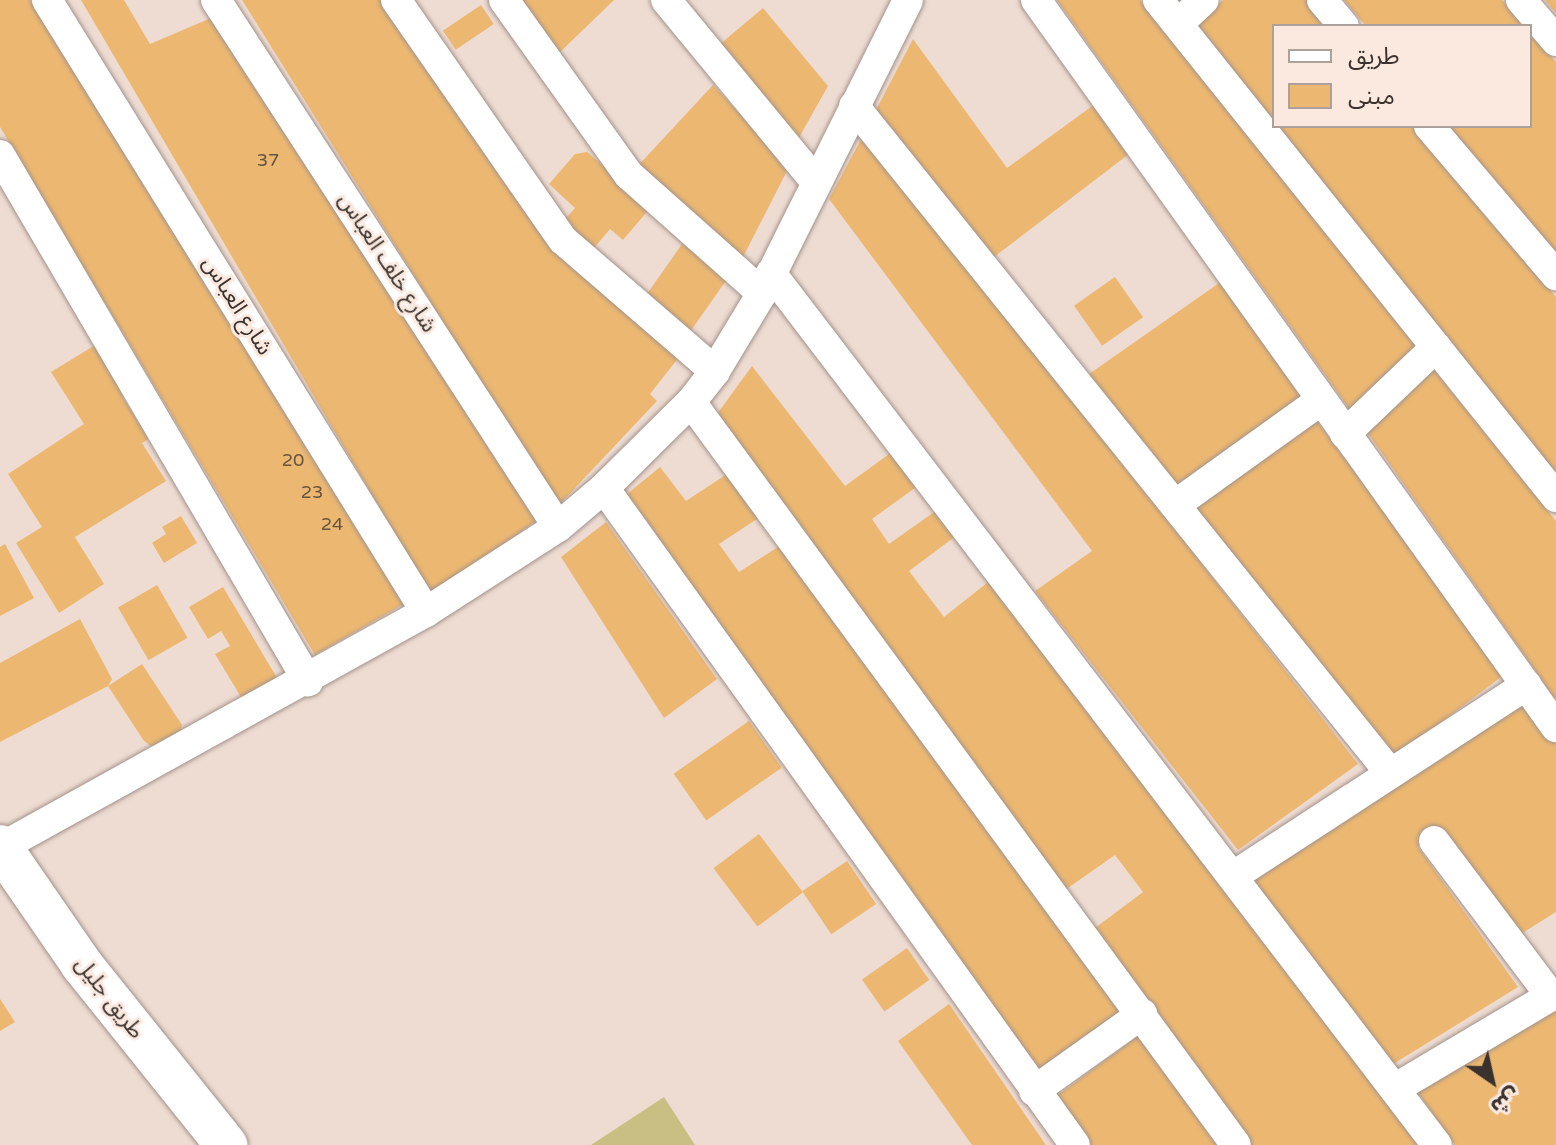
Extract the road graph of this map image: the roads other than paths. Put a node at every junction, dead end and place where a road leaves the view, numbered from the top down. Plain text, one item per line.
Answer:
1 (47, 0) edge
2 (216, 0) edge
3 (396, 0) edge
4 (504, 0) edge
5 (666, 0) edge
6 (908, 0) edge
7 (1036, 0) edge
8 (1158, 0) edge
9 (1204, 0) edge
10 (1322, 0) edge
11 (1521, 0) edge
12 (1178, 24) junction
13 (1342, 24) edge
14 (1556, 41) edge
15 (854, 106) junction
16 (1431, 128) edge
17 (0, 155) edge
18 (815, 181) junction
19 (1556, 275) edge
20 (767, 283) junction
21 (1436, 347) junction
22 (715, 371) junction
23 (1321, 400) junction
24 (691, 402) junction
25 (1345, 434) junction
26 (604, 488) junction
27 (1556, 497) edge
28 (1175, 505) junction
29 (558, 527) junction
30 (426, 612) junction
31 (308, 681) junction
32 (1526, 685) junction
33 (1556, 727) edge
34 (1390, 773) junction
35 (1434, 841) dead end
36 (0, 847) edge
37 (1235, 875) junction
38 (1554, 994) edge
39 (1142, 1014) junction
40 (1396, 1088) junction
41 (1034, 1091) junction
42 (226, 1145) edge
43 (1075, 1145) edge
44 (1236, 1145) edge
45 (1437, 1145) edge

1 - 30 street, شارع العباس
2 - 29 street, شارع خلف العباس
3 - 22 street
4 - 20 street
5 - 18 street
6 - 15 street
7 - 23 street
8 - 12 street
9 - 12 street
10 - 13 street
11 - 14 street
12 - 21 street
15 - 18 street
15 - 28 street
16 - 19 street
17 - 31 street
18 - 20 street
20 - 22 street
20 - 37 street
21 - 25 street
21 - 27 street
22 - 24 street
23 - 25 street
23 - 28 street
24 - 26 street
24 - 39 street
25 - 32 street
26 - 29 street
26 - 41 street
28 - 34 street
29 - 30 street
30 - 31 street
31 - 36 street
32 - 33 street
32 - 34 street
34 - 37 street
35 - 38 street
36 - 42 main road, طريق جليل
37 - 40 street
38 - 40 street
39 - 41 street
39 - 44 street
40 - 45 street
41 - 43 street

